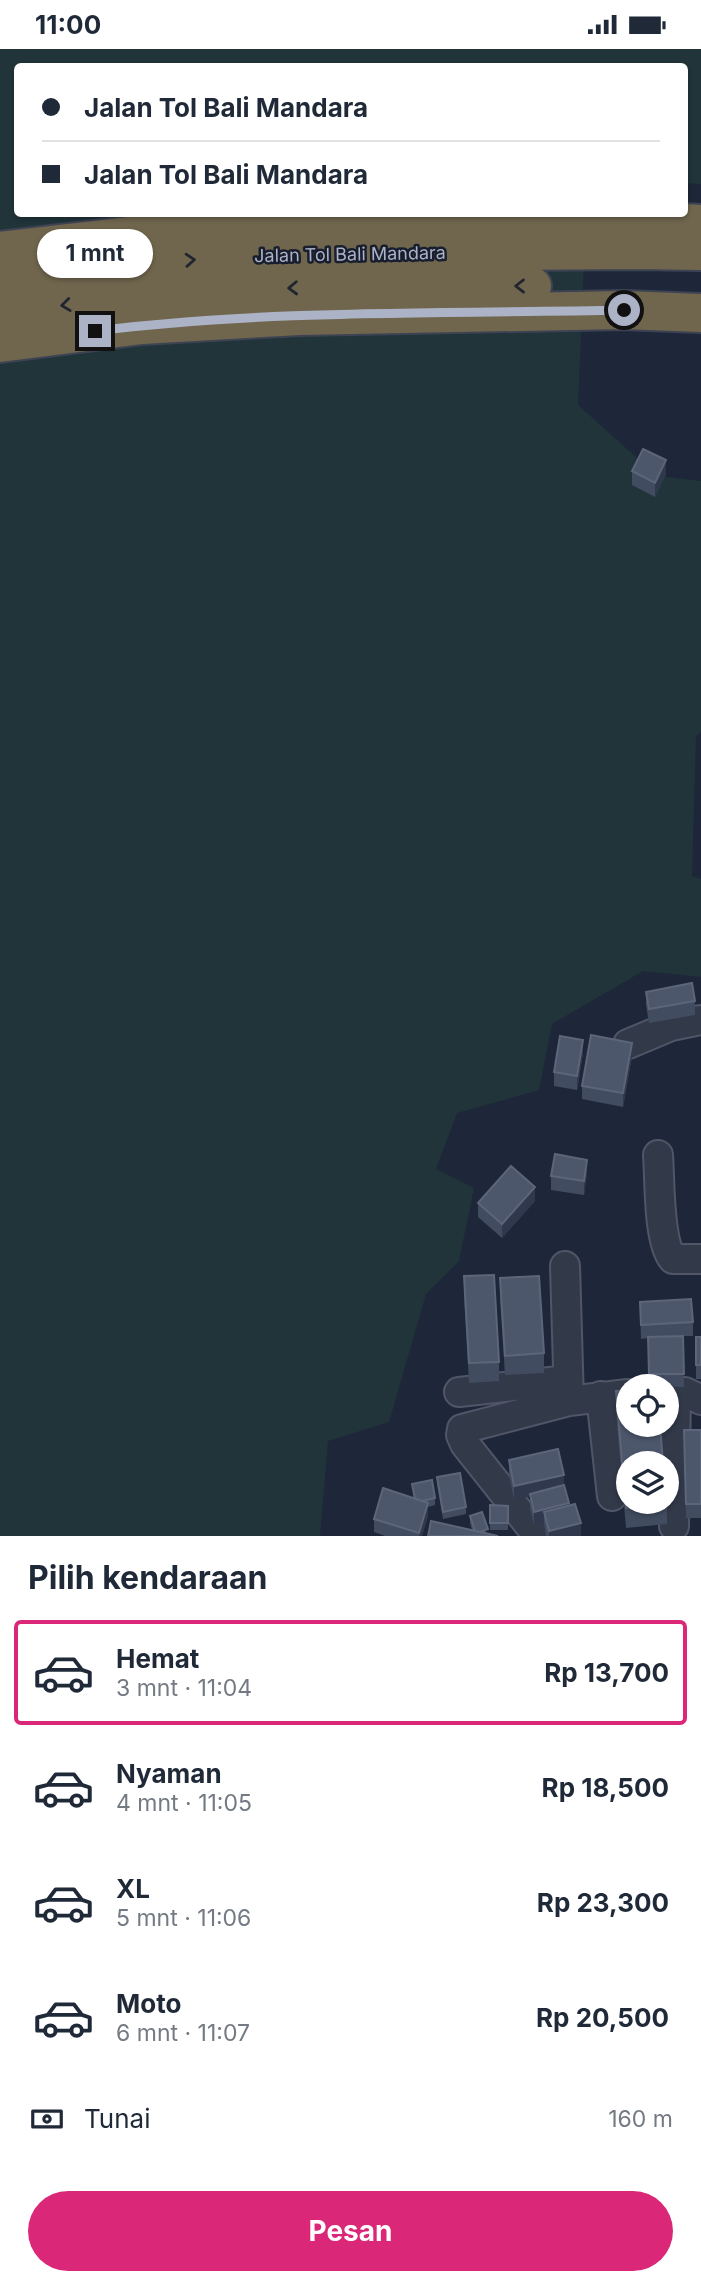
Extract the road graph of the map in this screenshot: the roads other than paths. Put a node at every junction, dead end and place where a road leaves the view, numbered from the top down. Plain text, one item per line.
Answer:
1 (0, 251) edge
2 (701, 251) edge
3 (656, 257) edge
4 (0, 278) edge
5 (701, 286) edge
6 (701, 306) edge
7 (0, 312) edge
8 (701, 313) edge
9 (0, 343) edge
10 (701, 1020) edge
11 (628, 1044) edge
12 (659, 1155) dead end
13 (701, 1259) edge
14 (565, 1266) dead end
15 (568, 1391) junction
16 (459, 1392) dead end
17 (615, 1395) edge
18 (681, 1395) edge
19 (612, 1496) dead end
20 (674, 1527) dead end
21 (538, 1536) edge

1 - 3 highway, Jalan Tol Bali Mandara
2 - 3 highway, Jalan Tol Bali Mandara
4 -> 3 highway, Jalan Tol Bali Mandara
3 - 5 highway, Jalan Tol Bali Mandara
3 - 6 highway
3 -> 7 highway, Jalan Tol Bali Mandara
3 - 8 highway, Jalan Tol Bali Mandara
3 - 9 highway, Jalan Tol Bali Mandara
10 - 11 lane
12 - 13 lane
14 - 15 lane
15 - 16 lane
15 - 17 lane
15 - 21 lane
17 - 19 lane
18 - 20 lane

